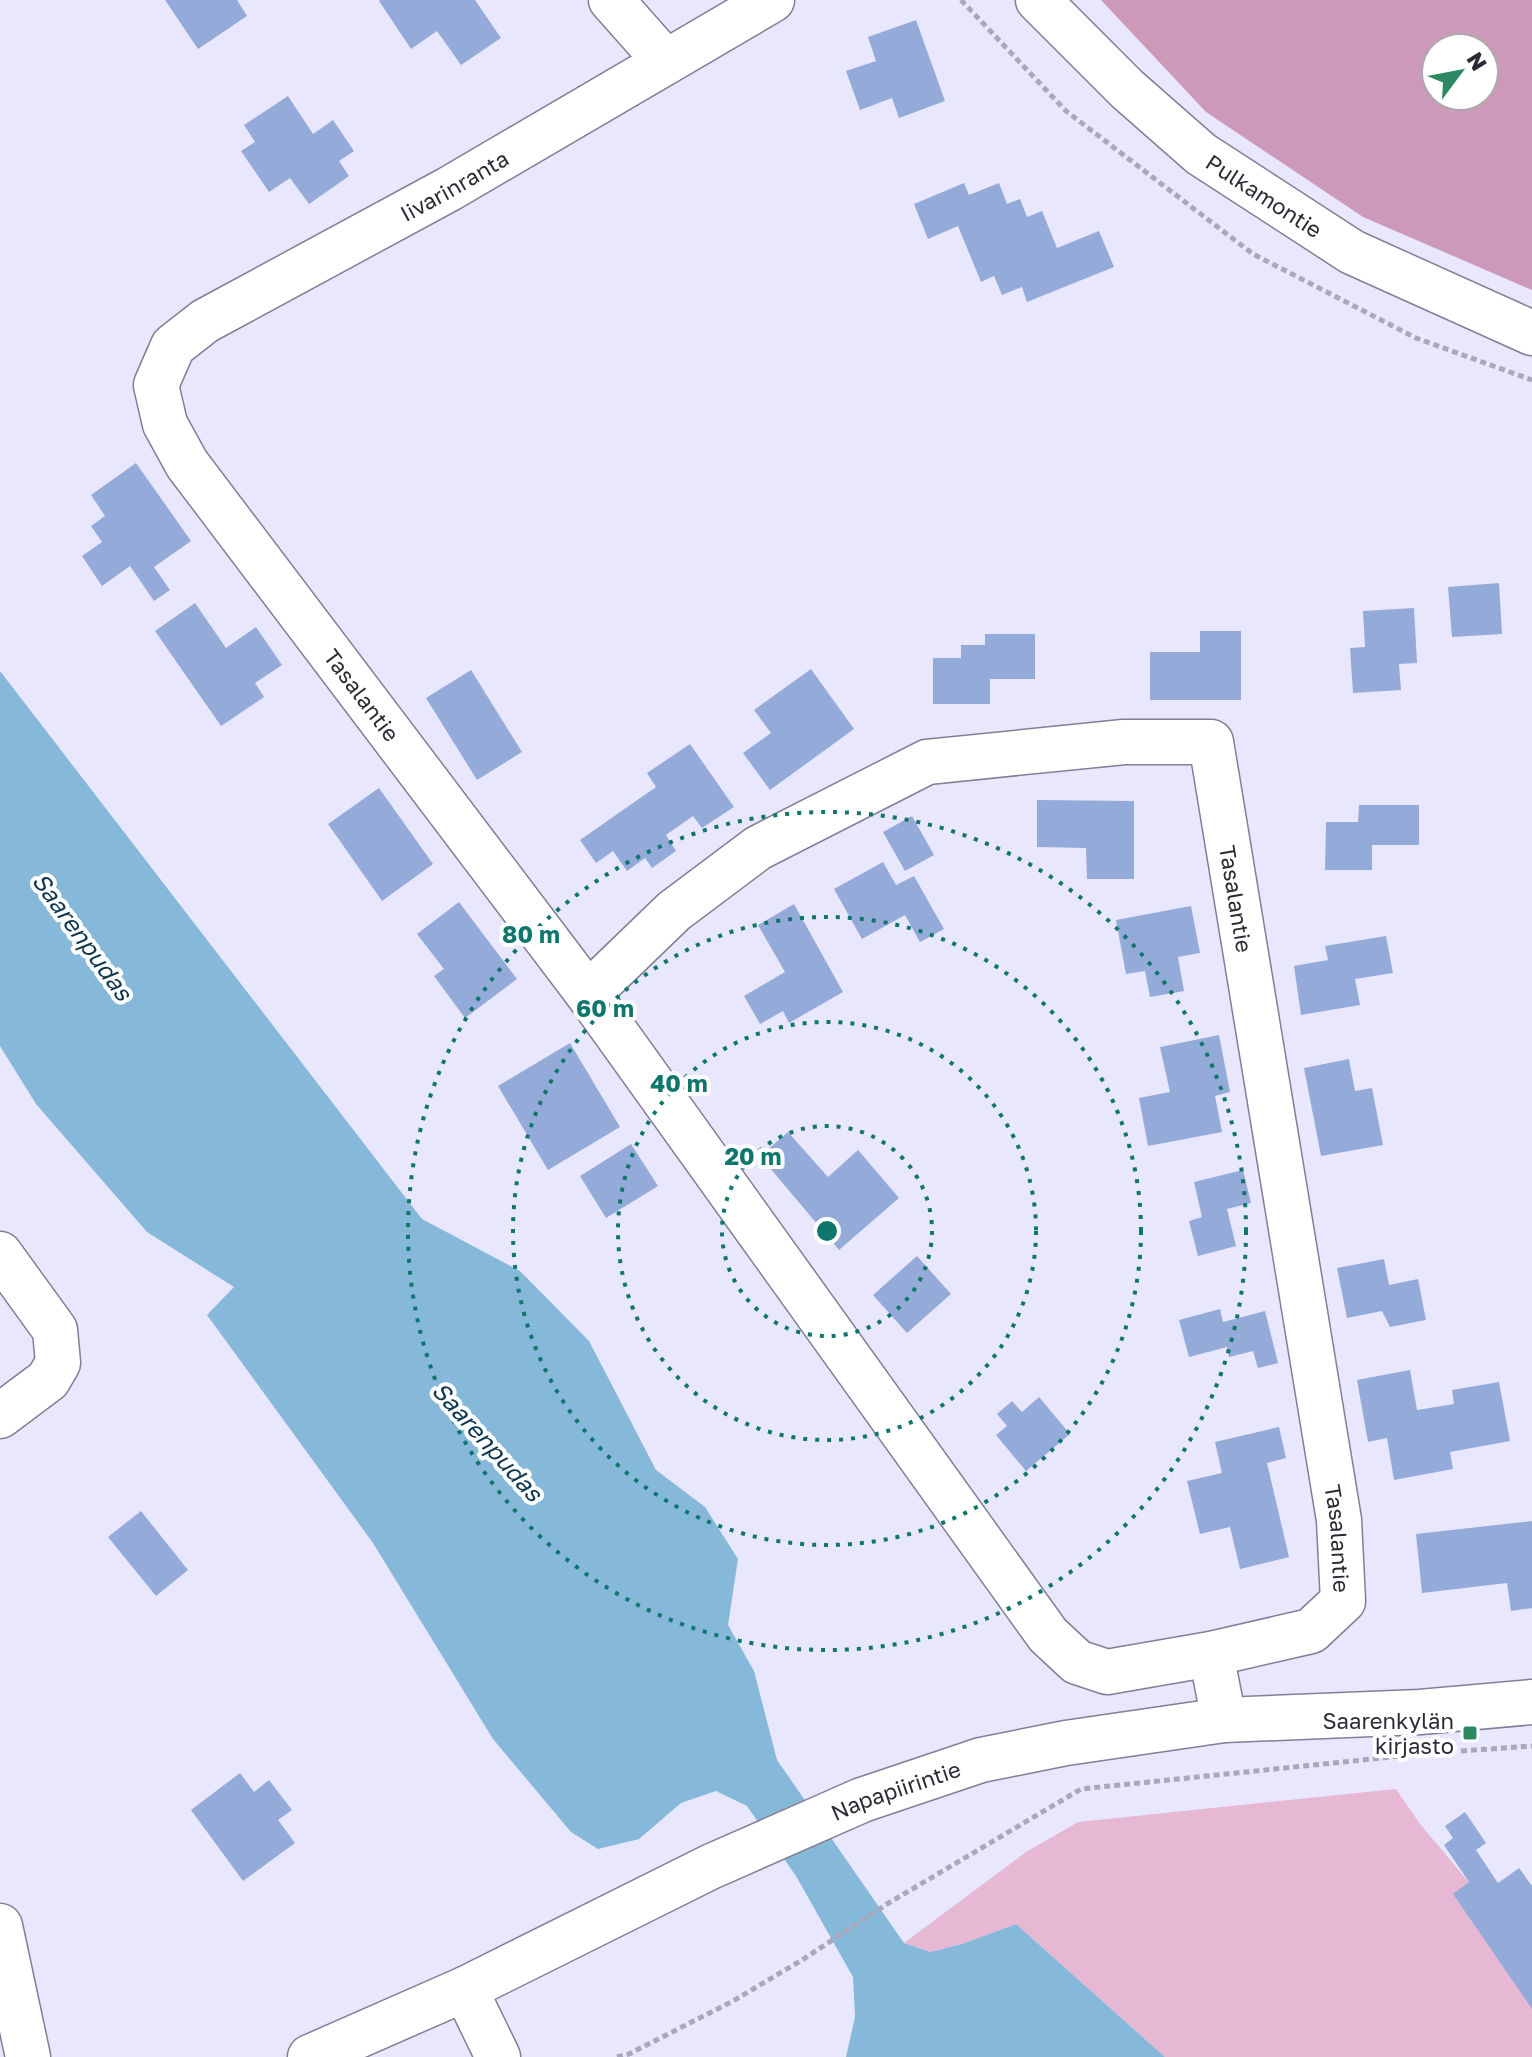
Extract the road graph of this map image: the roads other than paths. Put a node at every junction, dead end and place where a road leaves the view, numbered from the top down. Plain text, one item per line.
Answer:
1 (611, 0) edge
2 (772, 0) edge
3 (1038, 0) edge
4 (666, 62) junction
5 (1532, 333) edge
6 (156, 385) joint
7 (588, 994) junction
8 (0, 1254) edge
9 (0, 1416) edge
10 (1211, 1654) junction
11 (1532, 1702) edge
12 (1224, 1720) junction
13 (0, 1926) edge
14 (465, 1989) junction
15 (28, 2057) edge
16 (310, 2057) edge
17 (498, 2057) edge

1 - 4 street
2 - 4 street, Iivarinranta
3 - 5 street, Pulkamontie
4 - 6 street, Iivarinranta
6 - 7 street, Tasalantie
7 - 10 street, Tasalantie
7 - 10 street, Tasalantie
8 - 9 street
10 - 12 street
11 - 12 street, Napapiirintie
12 - 14 street, Napapiirintie
13 - 15 street
14 - 16 street, Napapiirintie
14 - 17 street

